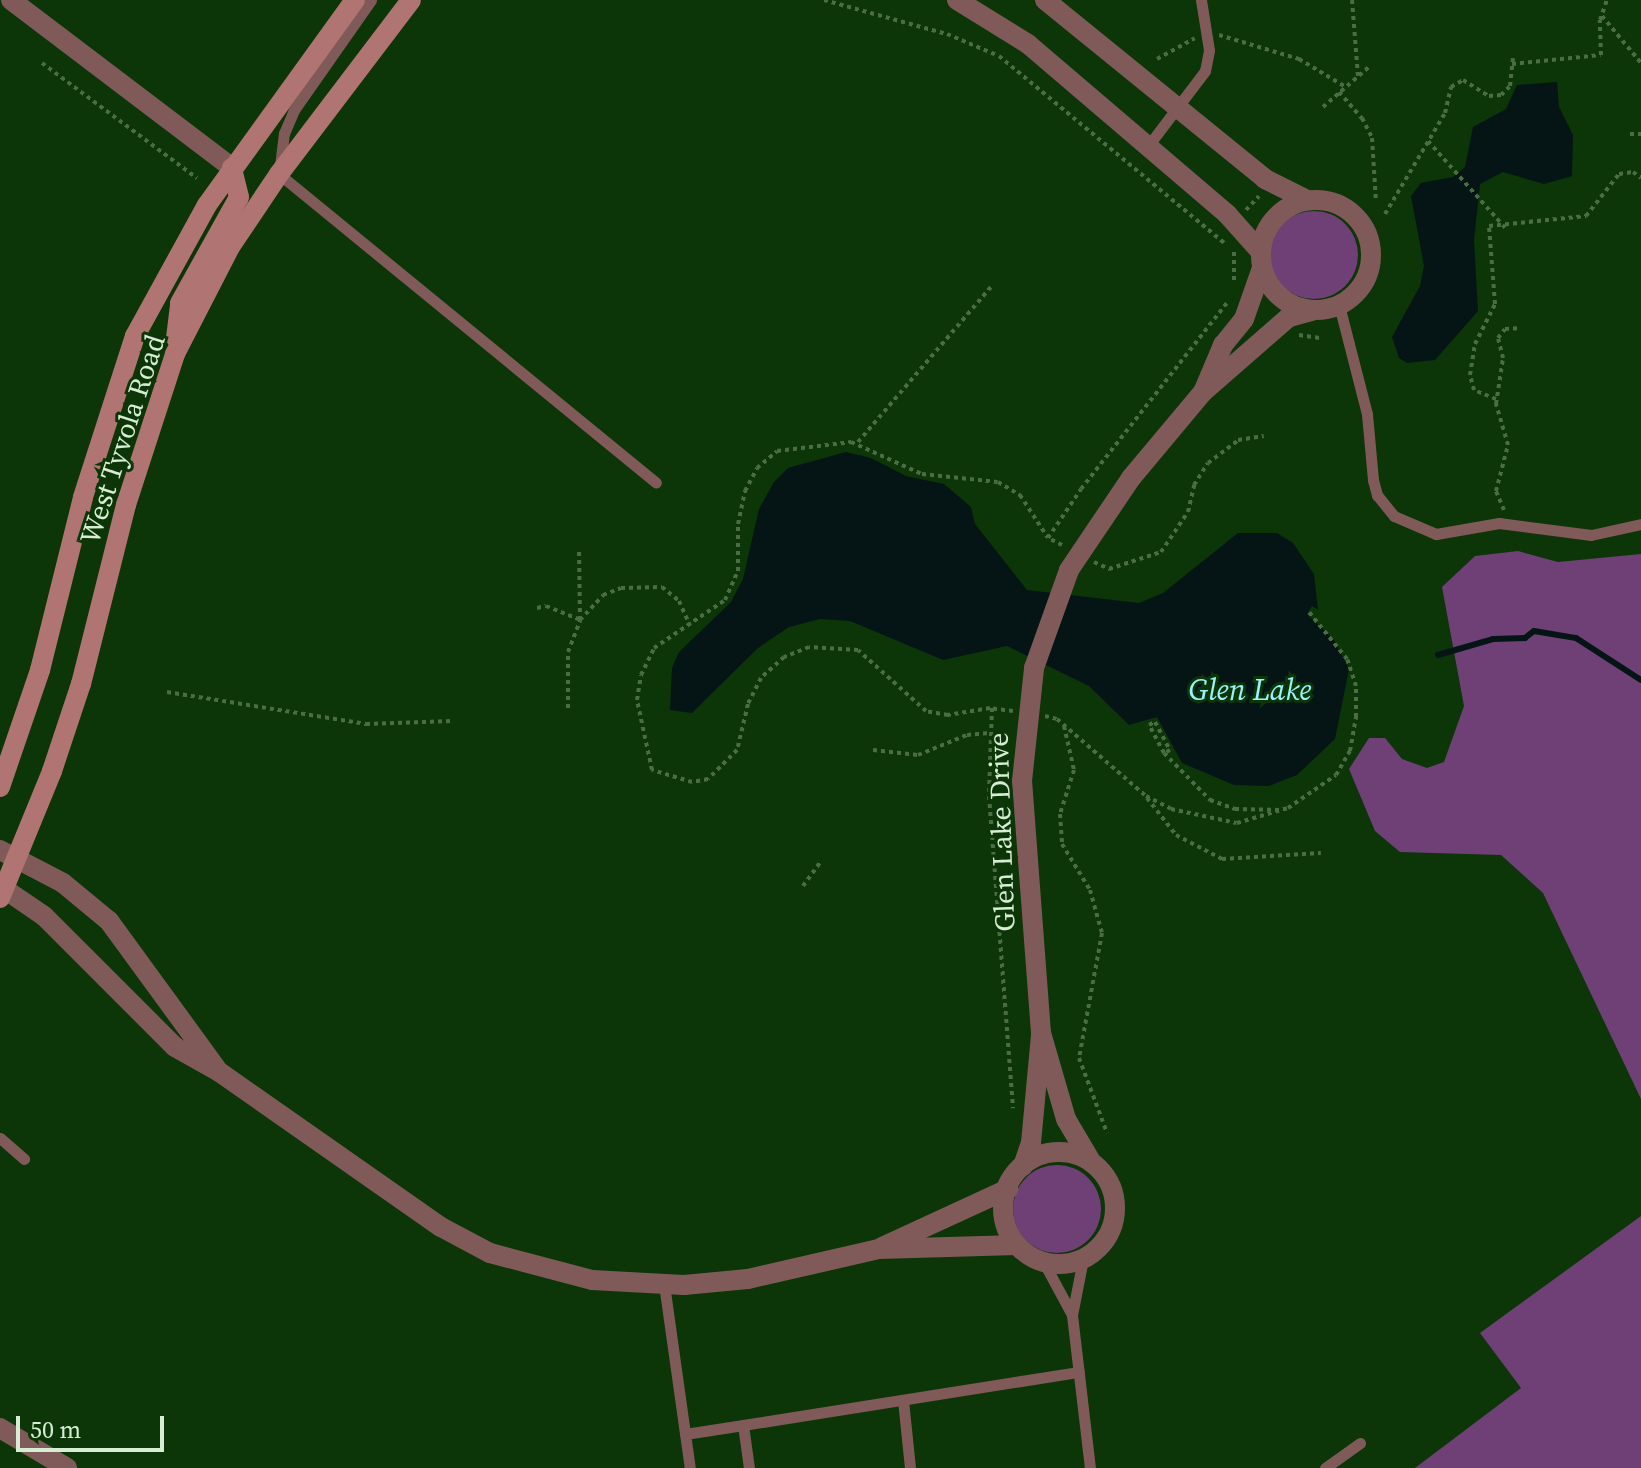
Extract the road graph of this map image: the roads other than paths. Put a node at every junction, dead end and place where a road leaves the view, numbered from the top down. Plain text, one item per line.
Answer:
1 (355, 0) edge
2 (371, 0) edge
3 (411, 0) edge
4 (957, 0) edge
5 (1045, 0) edge
6 (1201, 0) edge
7 (14, 1) edge
8 (1178, 109) junction
9 (1148, 146) junction
10 (232, 168) junction
11 (279, 174) junction
12 (1307, 200) junction
13 (1261, 259) junction
14 (1339, 305) junction
15 (1312, 311) junction
16 (175, 354) junction
17 (1203, 392) junction
18 (656, 483) dead end
19 (1641, 524) edge
20 (0, 787) edge
21 (9, 854) edge
22 (2, 891) edge
23 (1041, 1033) junction
24 (218, 1071) junction
25 (0, 1138) edge
26 (24, 1159) dead end
27 (1092, 1163) junction
28 (1023, 1166) junction
29 (1008, 1189) junction
30 (1017, 1245) junction
31 (879, 1249) junction
32 (1083, 1259) junction
33 (1043, 1261) junction
34 (664, 1284) junction
35 (1072, 1315) junction
36 (1079, 1372) junction
37 (903, 1400) junction
38 (743, 1425) junction
39 (0, 1428) edge
40 (685, 1434) junction
41 (1360, 1443) dead end
42 (67, 1468) edge
43 (690, 1468) edge
44 (749, 1468) edge
45 (910, 1468) edge
46 (1090, 1468) edge
47 (1325, 1468) edge

1 - 10 main road, West Tyvola Road
2 - 11 lane
3 - 11 main road, West Tyvola Road
4 - 9 street
5 - 8 street
6 - 8 lane
7 - 10 street
8 - 9 lane
8 - 12 street
9 - 13 street
10 - 16 main road
10 - 20 main road, West Tyvola Road
11 - 16 main road, West Tyvola Road
11 - 18 lane
12 - 13 street
12 - 14 street
13 - 15 street
13 - 17 street, Glen Lake Drive
14 - 15 street
14 - 19 lane
15 - 17 street, Glen Lake Drive
16 - 21 main road, West Tyvola Road
17 - 23 street, Glen Lake Drive
21 - 22 main road, West Tyvola Road
21 - 24 street
22 - 24 street
23 - 27 street, Glen Lake Drive
23 - 28 street, Glen Lake Drive
24 - 34 street
25 - 26 lane
27 - 28 street
27 - 32 street
28 - 29 street
29 - 30 street
29 - 31 street
30 - 31 street
30 - 33 street
31 - 34 street
32 - 33 street
32 - 35 lane
33 - 35 lane
34 - 40 lane
35 - 36 lane
36 - 37 lane
36 - 46 lane
37 - 38 lane
37 - 45 lane
38 - 40 lane
38 - 44 lane
39 - 42 street
40 - 43 lane
41 - 47 lane

